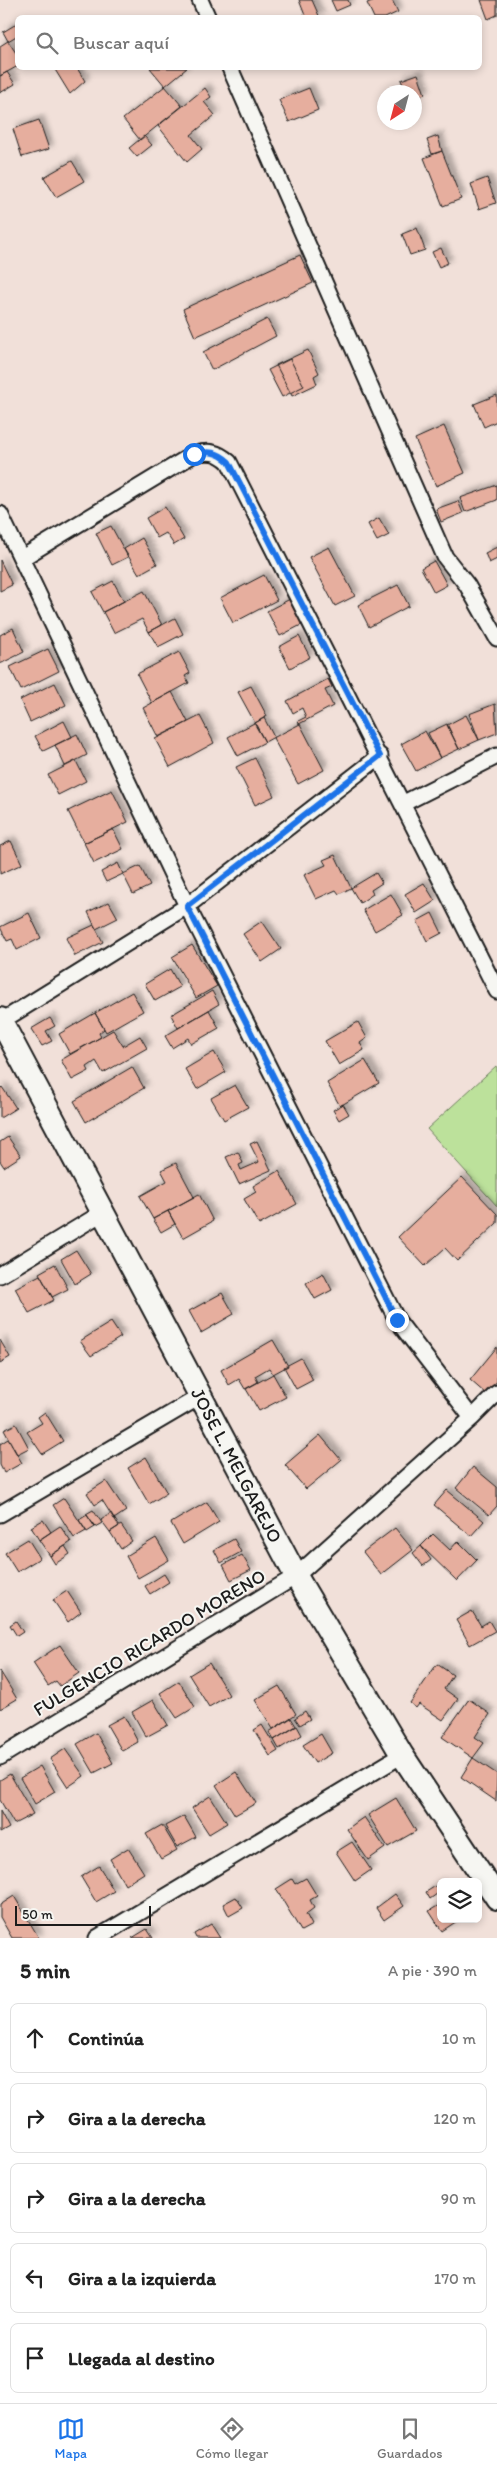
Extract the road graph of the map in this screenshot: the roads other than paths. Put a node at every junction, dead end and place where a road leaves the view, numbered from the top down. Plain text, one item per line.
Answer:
1 (200, 0) edge
2 (207, 15) edge
3 (231, 70) edge
4 (0, 514) edge
5 (22, 558) junction
6 (497, 638) edge
7 (380, 756) junction
8 (497, 756) edge
9 (404, 803) junction
10 (187, 906) junction
11 (497, 991) edge
12 (0, 1020) edge
13 (102, 1213) junction
14 (0, 1275) edge
15 (497, 1393) edge
16 (201, 1396) junction
17 (472, 1418) junction
18 (0, 1514) edge
19 (296, 1576) junction
20 (402, 1755) junction
21 (0, 1757) edge
22 (497, 1898) edge
23 (97, 1938) edge

1 - 2 street
3 - 6 street
4 - 5 street
5 - 7 street
5 - 10 street
7 - 9 street
7 - 10 street
8 - 9 street
9 - 11 street
10 - 12 street
10 - 17 street
12 - 13 street, JOSE L. MELGAREJO
13 - 14 street
13 - 16 street, JOSE L. MELGAREJO
15 - 17 street, FULGENCIO RICARDO MORENO
16 - 18 street
16 - 19 street, JOSE L. MELGAREJO
17 - 19 street, FULGENCIO RICARDO MORENO
19 - 20 street, JOSE L. MELGAREJO
19 - 21 street, FULGENCIO RICARDO MORENO
20 - 22 street, JOSE L. MELGAREJO
20 - 23 street

